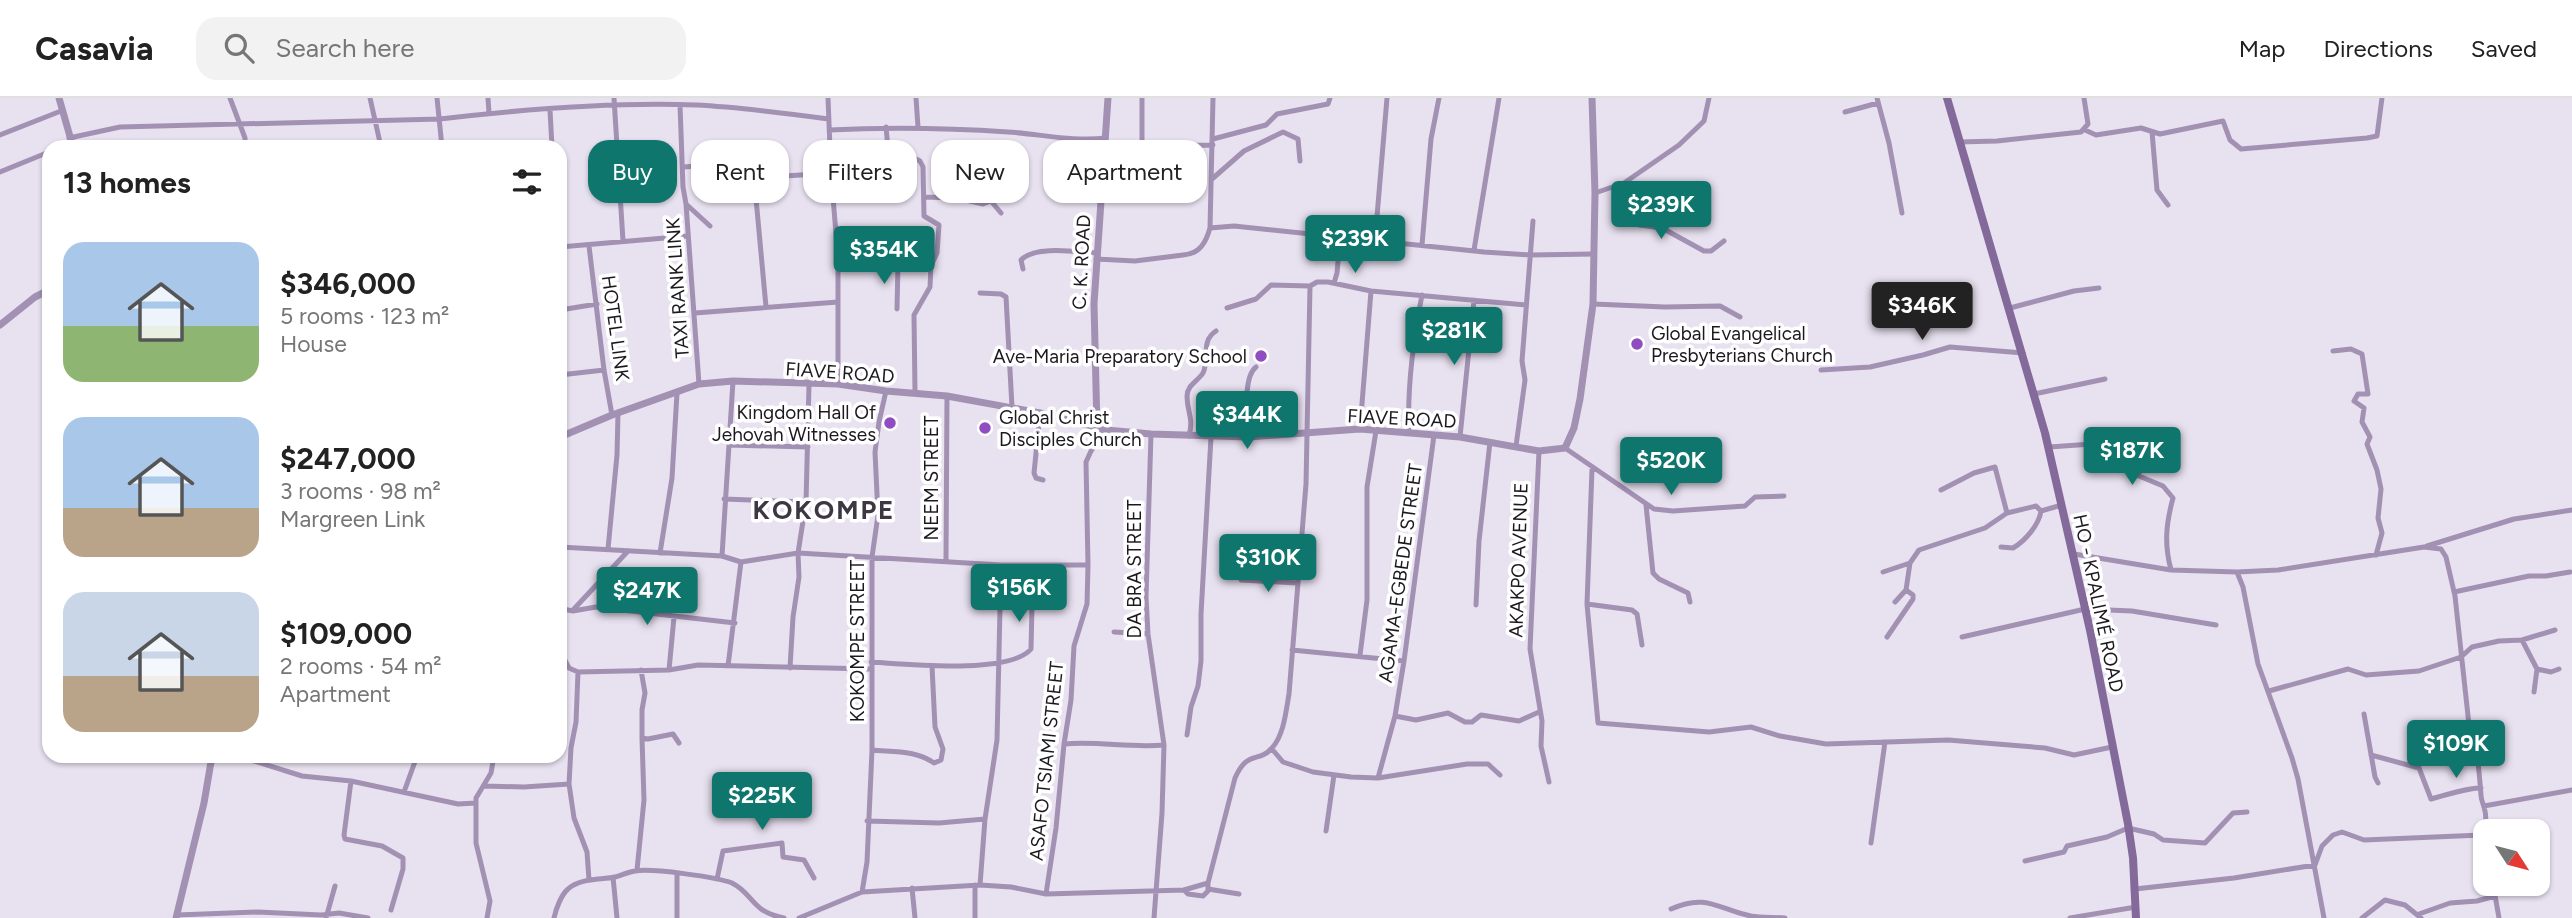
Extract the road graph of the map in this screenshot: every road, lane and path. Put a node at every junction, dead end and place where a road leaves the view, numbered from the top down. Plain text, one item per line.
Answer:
1 (59, 98) edge
2 (230, 98) edge
3 (370, 98) edge
4 (437, 98) edge
5 (488, 98) edge
6 (828, 98) edge
7 (916, 98) edge
8 (1107, 98) edge
9 (1142, 98) edge
10 (1213, 98) edge
11 (1330, 98) edge
12 (1387, 98) edge
13 (1439, 98) edge
14 (1499, 98) edge
15 (1592, 98) edge
16 (1709, 98) edge
17 (1947, 98) edge
18 (2084, 98) edge
19 (2382, 98) edge
20 (614, 101) edge
21 (1878, 101) edge
22 (680, 105) junction
23 (550, 110) junction
24 (61, 111) junction
25 (1845, 112) dead end
26 (489, 113) junction
27 (440, 119) junction
28 (828, 119) junction
29 (376, 121) junction
30 (238, 124) junction
31 (886, 127) junction
32 (918, 127) junction
33 (830, 130) junction
34 (2085, 130) junction
35 (2152, 132) junction
36 (0, 135) edge
37 (70, 140) edge
38 (80, 140) edge
39 (245, 140) edge
40 (380, 140) edge
41 (442, 140) edge
42 (552, 140) edge
43 (830, 140) edge
44 (887, 140) edge
45 (1078, 140) edge
46 (1106, 140) edge
47 (1142, 140) edge
48 (1207, 142) edge
49 (1213, 142) junction
50 (1959, 142) junction
51 (42, 155) edge
52 (917, 159) edge
53 (1300, 161) dead end
54 (691, 166) edge
55 (684, 167) junction
56 (0, 172) edge
57 (1212, 179) junction
58 (1624, 183) junction
59 (1595, 193) junction
60 (924, 197) junction
61 (758, 203) edge
62 (833, 203) edge
63 (1101, 203) edge
64 (686, 204) junction
65 (2168, 205) dead end
66 (1002, 213) dead end
67 (1902, 213) dead end
68 (1533, 221) dead end
69 (710, 226) dead end
70 (1210, 228) junction
71 (688, 236) junction
72 (1340, 238) junction
73 (1374, 240) junction
74 (623, 241) junction
75 (1724, 241) dead end
76 (1422, 245) junction
77 (589, 246) junction
78 (567, 247) edge
79 (1474, 250) junction
80 (1594, 254) junction
81 (1530, 255) junction
82 (1096, 256) junction
83 (838, 258) junction
84 (898, 263) junction
85 (931, 266) junction
86 (1023, 269) dead end
87 (1337, 273) junction
88 (1334, 283) junction
89 (1310, 286) junction
90 (1346, 286) junction
91 (2099, 288) dead end
92 (1371, 291) junction
93 (980, 293) dead end
94 (42, 294) edge
95 (1422, 295) junction
96 (1474, 300) junction
97 (838, 302) junction
98 (597, 304) junction
99 (1526, 304) junction
100 (1593, 304) junction
101 (766, 307) junction
102 (1227, 308) dead end
103 (2010, 308) junction
104 (567, 309) edge
105 (897, 309) dead end
106 (695, 313) junction
107 (1740, 317) dead end
108 (0, 325) edge
109 (1216, 331) dead end
110 (2333, 351) dead end
111 (2023, 353) junction
112 (1256, 367) dead end
113 (604, 370) junction
114 (1821, 370) dead end
115 (567, 374) edge
116 (2105, 379) dead end
117 (733, 381) junction
118 (699, 384) junction
119 (838, 384) junction
120 (809, 385) junction
121 (886, 391) junction
122 (677, 393) junction
123 (915, 393) junction
124 (2034, 394) junction
125 (947, 396) junction
126 (1012, 407) junction
127 (1040, 413) junction
128 (615, 414) junction
129 (1101, 429) junction
130 (1360, 429) junction
131 (1376, 430) junction
132 (1307, 432) junction
133 (1409, 433) junction
134 (567, 434) edge
135 (1151, 434) junction
136 (1434, 435) junction
137 (1189, 436) junction
138 (1211, 437) junction
139 (1248, 437) junction
140 (1460, 437) junction
141 (1490, 442) junction
142 (729, 445) junction
143 (1516, 446) junction
144 (808, 447) junction
145 (2048, 447) junction
146 (1565, 448) junction
147 (1539, 451) junction
148 (1592, 469) junction
149 (1043, 480) dead end
150 (1941, 490) dead end
151 (1784, 496) dead end
152 (724, 499) junction
153 (806, 502) junction
154 (1646, 505) junction
155 (2062, 505) junction
156 (2572, 510) edge
157 (2041, 511) junction
158 (2007, 513) junction
159 (567, 547) edge
160 (2001, 547) dead end
161 (2424, 547) junction
162 (608, 549) junction
163 (628, 551) junction
164 (660, 553) junction
165 (798, 553) junction
166 (2074, 554) junction
167 (2376, 555) junction
168 (722, 556) junction
169 (872, 557) junction
170 (946, 561) junction
171 (741, 562) junction
172 (1910, 563) junction
173 (1001, 565) junction
174 (1088, 565) junction
175 (2171, 570) junction
176 (1883, 572) dead end
177 (2237, 572) junction
178 (2570, 572) edge
179 (1241, 580) dead end
180 (1297, 583) junction
181 (1906, 590) junction
182 (2454, 592) junction
183 (1895, 602) dead end
184 (1690, 603) dead end
185 (1587, 604) junction
186 (1476, 605) dead end
187 (1032, 606) dead end
188 (2085, 609) junction
189 (567, 610) edge
190 (573, 611) junction
191 (674, 617) junction
192 (735, 623) junction
193 (2216, 625) dead end
194 (2555, 630) dead end
195 (1114, 632) dead end
196 (1148, 634) junction
197 (1887, 637) dead end
198 (1962, 637) dead end
199 (2522, 640) junction
200 (1642, 645) dead end
201 (1292, 650) junction
202 (1360, 655) junction
203 (2461, 657) junction
204 (1404, 661) junction
205 (1000, 663) junction
206 (567, 664) edge
207 (728, 666) junction
208 (871, 666) junction
209 (932, 666) junction
210 (790, 668) junction
211 (2537, 669) junction
212 (2559, 669) dead end
213 (641, 670) junction
214 (669, 670) junction
215 (578, 672) junction
216 (2269, 691) junction
217 (2534, 692) dead end
218 (1539, 712) junction
219 (2364, 714) dead end
220 (1395, 716) junction
221 (1187, 735) dead end
222 (642, 738) junction
223 (1885, 742) junction
224 (679, 743) dead end
225 (1064, 744) junction
226 (1164, 745) junction
227 (2112, 747) junction
228 (1272, 749) junction
229 (872, 750) junction
230 (2371, 755) junction
231 (211, 763) edge
232 (260, 763) edge
233 (415, 763) edge
234 (493, 763) edge
235 (1334, 775) junction
236 (1500, 775) dead end
237 (1378, 778) junction
238 (351, 781) junction
239 (1549, 782) dead end
240 (2378, 783) dead end
241 (569, 784) junction
242 (484, 786) junction
243 (2481, 788) junction
244 (2572, 790) edge
245 (404, 792) junction
246 (476, 803) junction
247 (2484, 806) junction
248 (2247, 812) dead end
249 (985, 819) junction
250 (2485, 819) edge
251 (867, 821) junction
252 (2128, 828) junction
253 (1325, 831) dead end
254 (2473, 835) edge
255 (1871, 843) dead end
256 (2025, 862) dead end
257 (2315, 865) junction
258 (637, 870) junction
259 (677, 874) junction
260 (612, 877) junction
261 (814, 878) dead end
262 (717, 879) junction
263 (589, 880) junction
264 (978, 885) junction
265 (335, 886) dead end
266 (1208, 886) junction
267 (912, 888) junction
268 (2135, 889) junction
269 (1157, 890) junction
270 (1184, 890) junction
271 (862, 892) junction
272 (1046, 894) junction
273 (1238, 894) dead end
274 (2495, 896) joint
275 (2136, 907) junction
276 (1723, 908) junction
277 (1671, 909) dead end
278 (391, 910) dead end
279 (177, 916) edge
280 (327, 916) edge
281 (2420, 916) edge
282 (368, 918) edge
283 (487, 918) edge
284 (554, 918) edge
285 (617, 918) edge
286 (677, 918) edge
287 (784, 918) edge
288 (799, 918) edge
289 (915, 918) edge
290 (975, 918) edge
291 (1154, 918) edge
292 (1722, 918) edge
293 (1775, 918) edge
294 (1785, 918) edge
295 (2070, 918) edge
296 (2136, 918) edge
297 (2324, 918) edge
298 (2362, 918) edge
299 (2499, 918) edge

1 - 24 street
2 - 30 street
3 - 29 street
4 - 27 street
5 - 26 street
6 - 28 street
7 - 32 street
8 - 46 street, C. K. ROAD
9 - 47 street
10 - 49 street
11 - 49 street
12 - 73 street
13 - 76 street
14 - 79 street
15 - 59 street
16 - 58 street
17 - 50 main road, HO - KPALIMÉ ROAD
18 - 34 street
19 - 35 street
20 - 22 street
20 - 23 street
20 - 74 street
21 - 25 street
21 - 67 street
22 - 28 street
22 - 55 street, TAXI RANK LINK
23 - 26 street
23 - 42 street
24 - 36 street
24 - 37 street
26 - 27 street
27 - 29 street
27 - 41 street
28 - 33 street
29 - 30 street
29 - 40 street
30 - 38 street
30 - 39 street
31 - 32 street
31 - 33 street
31 - 44 street
32 - 45 street
33 - 43 street
34 - 35 street
34 - 50 street
35 - 65 street
48 - 49 street
49 - 57 street
50 - 103 main road, HO - KPALIMÉ ROAD
51 - 56 street
52 - 60 street
53 - 57 street
54 - 55 street
55 - 64 street, TAXI RANK LINK
57 - 70 street
58 - 59 street
58 - 75 street
59 - 80 street
60 - 66 street
60 - 85 street
61 - 101 street
62 - 83 street
63 - 82 street, C. K. ROAD
64 - 69 street
64 - 71 street, TAXI RANK LINK
68 - 81 street
70 - 72 street
70 - 82 street
71 - 74 street
71 - 106 street, TAXI RANK LINK
72 - 73 street
72 - 87 street
73 - 76 street
74 - 77 street
76 - 79 street
77 - 78 street
77 - 98 street, HOTEL LINK
79 - 81 street
80 - 81 street
80 - 100 street
81 - 99 street
82 - 86 street
82 - 129 street, C. K. ROAD
83 - 84 street
83 - 97 street
84 - 85 street
84 - 105 street
85 - 123 street
87 - 88 street
87 - 90 street
88 - 89 street
88 - 90 street
89 - 102 street
89 - 132 street
90 - 92 street
91 - 103 street
92 - 95 street
92 - 130 street
93 - 126 street
94 - 108 street
95 - 96 street
95 - 133 street
96 - 99 street
96 - 140 street
97 - 101 street
97 - 119 street
98 - 104 street
98 - 113 street, HOTEL LINK
99 - 143 street
100 - 107 street
100 - 146 street
101 - 106 street
103 - 111 main road, HO - KPALIMÉ ROAD
106 - 118 street, TAXI RANK LINK
109 - 137 street
110 - 167 street
111 - 114 street
111 - 124 main road, HO - KPALIMÉ ROAD
112 - 139 street
113 - 115 street
113 - 128 street, HOTEL LINK
116 - 124 street
117 - 118 street, FIAVE ROAD
117 - 120 street, FIAVE ROAD
117 - 142 street
118 - 122 street, FIAVE ROAD
119 - 120 street, FIAVE ROAD
119 - 121 street, FIAVE ROAD
120 - 144 street
121 - 123 street, FIAVE ROAD
121 - 169 street, KOKOMPE STREET
122 - 128 street, FIAVE ROAD
122 - 164 street
123 - 125 street, FIAVE ROAD
124 - 145 main road, HO - KPALIMÉ ROAD
125 - 126 street, FIAVE ROAD
125 - 170 street, NEEM STREET
126 - 127 street, FIAVE ROAD
127 - 129 street, FIAVE ROAD
127 - 149 street
128 - 134 street, FIAVE ROAD
128 - 162 street, HOTEL LINK
129 - 135 street, FIAVE ROAD
129 - 174 street, ASAFO TSIAMI STREET
130 - 131 street, FIAVE ROAD
130 - 132 street, FIAVE ROAD
131 - 133 street, FIAVE ROAD
131 - 202 street
132 - 139 street, FIAVE ROAD
132 - 180 street
133 - 136 street, FIAVE ROAD
135 - 137 street, FIAVE ROAD
135 - 196 street, DA BRA STREET
136 - 140 street, FIAVE ROAD
136 - 204 street, AGAMA-EGBEDE STREET
137 - 138 street, FIAVE ROAD
138 - 139 street, FIAVE ROAD
138 - 221 street
140 - 141 street, FIAVE ROAD
141 - 143 street, FIAVE ROAD
141 - 186 street
142 - 144 street
142 - 152 street
143 - 147 street, FIAVE ROAD
144 - 153 street
145 - 155 main road, HO - KPALIMÉ ROAD
145 - 175 street
146 - 147 street, FIAVE ROAD
146 - 148 street
147 - 218 street, AKAKPO AVENUE
148 - 154 street
148 - 185 street
150 - 158 street
151 - 154 street
152 - 153 street
152 - 168 street
153 - 165 street
154 - 184 street
155 - 157 street
155 - 166 main road, HO - KPALIMÉ ROAD
156 - 161 street
157 - 158 street
157 - 160 street
158 - 172 street
159 - 162 street
161 - 167 street
161 - 182 street
162 - 163 street
163 - 164 street
163 - 190 street
164 - 168 street
165 - 169 street
165 - 171 street
165 - 210 street
166 - 175 street
166 - 188 main road, HO - KPALIMÉ ROAD
167 - 177 street
168 - 171 street
169 - 170 street
169 - 208 street, KOKOMPE STREET
170 - 173 street
171 - 192 street
172 - 176 street
172 - 181 street
173 - 174 street
173 - 205 street
174 - 225 street, ASAFO TSIAMI STREET
175 - 177 street
177 - 216 street
178 - 182 street
179 - 180 street
180 - 201 street
181 - 183 street
181 - 197 street
182 - 203 street
185 - 200 street
185 - 223 street
187 - 205 street
188 - 193 street
188 - 198 street
188 - 227 main road, HO - KPALIMÉ ROAD
189 - 190 street
190 - 191 street
191 - 192 street
191 - 214 street
192 - 207 street
194 - 199 street
195 - 196 street
196 - 226 street, DA BRA STREET
199 - 203 street
199 - 211 street
201 - 202 street
201 - 228 street
202 - 204 street
203 - 216 street
203 - 243 street
204 - 220 street, AGAMA-EGBEDE STREET
205 - 209 street
205 - 249 street
206 - 215 street
207 - 210 street
207 - 214 street
208 - 209 street
208 - 210 street
208 - 229 street, KOKOMPE STREET
209 - 229 street
211 - 212 street
211 - 217 street
213 - 214 street
213 - 215 street
213 - 222 street
215 - 241 street
216 - 257 street
218 - 220 street
218 - 239 street, AKAKPO AVENUE
219 - 230 street
220 - 237 street, AGAMA-EGBEDE STREET
222 - 224 street
222 - 258 street
223 - 227 street
223 - 255 street
225 - 226 street
225 - 272 street, ASAFO TSIAMI STREET
226 - 269 street, DA BRA STREET
227 - 252 main road, HO - KPALIMÉ ROAD
228 - 235 street
228 - 266 street
229 - 251 street, KOKOMPE STREET
230 - 240 street
230 - 243 street
231 - 279 street
232 - 238 street
233 - 245 street
234 - 242 street
235 - 237 street
235 - 253 street
236 - 237 street
238 - 245 street
238 - 278 street
241 - 242 street
241 - 263 street
242 - 246 street
243 - 247 street
244 - 247 street
245 - 246 street
246 - 283 street
247 - 250 street
248 - 252 street
249 - 251 street
249 - 264 street
251 - 271 street, KOKOMPE STREET
252 - 256 street
252 - 268 main road, HO - KPALIMÉ ROAD
254 - 257 street
257 - 268 street
257 - 297 street
258 - 259 street
258 - 260 street
259 - 262 street
259 - 286 street
260 - 263 street
260 - 285 street
261 - 262 street
262 - 287 street
263 - 284 street
264 - 267 street
264 - 272 street
264 - 290 street
265 - 280 street
266 - 270 street
266 - 270 street
266 - 273 street
267 - 271 street
267 - 289 street
268 - 275 main road, HO - KPALIMÉ ROAD
269 - 270 street
269 - 272 street
269 - 291 street, DA BRA STREET
271 - 288 street
274 - 281 street
274 - 299 street
275 - 295 street
275 - 296 main road, HO - KPALIMÉ ROAD
276 - 277 street
276 - 292 street
276 - 293 street
279 - 280 street
280 - 282 street
281 - 298 street
293 - 294 street

